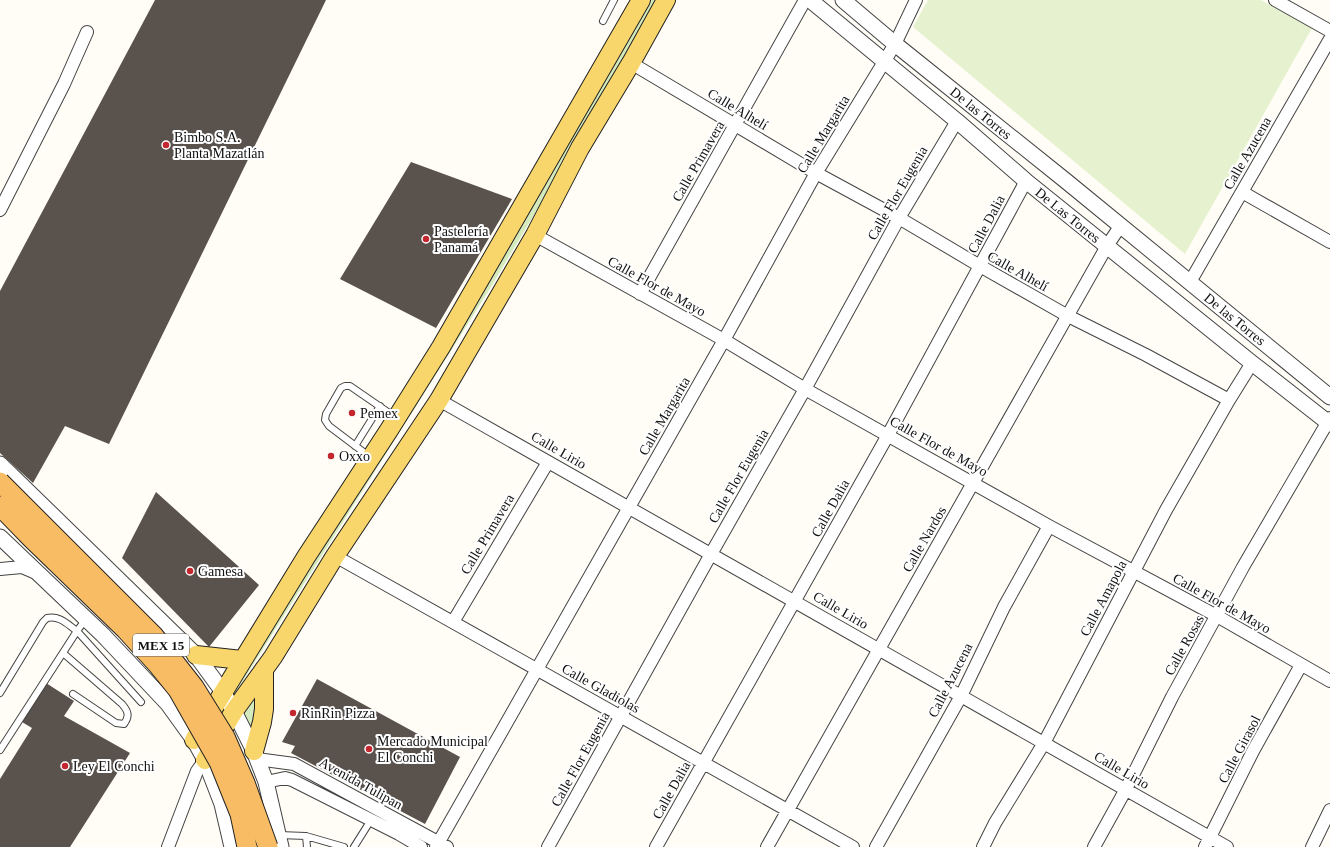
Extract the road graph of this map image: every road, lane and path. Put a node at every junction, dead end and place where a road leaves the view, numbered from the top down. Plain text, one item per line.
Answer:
1 (614, 0) edge
2 (641, 0) edge
3 (666, 0) edge
4 (805, 0) edge
5 (810, 0) edge
6 (843, 0) edge
7 (916, 0) edge
8 (1275, 0) edge
9 (603, 21) dead end
10 (1330, 31) edge
11 (88, 32) dead end
12 (1330, 39) edge
13 (895, 44) junction
14 (884, 61) junction
15 (631, 63) junction
16 (957, 121) junction
17 (736, 125) junction
18 (816, 173) junction
19 (1026, 181) junction
20 (1242, 192) junction
21 (0, 210) edge
22 (899, 218) junction
23 (1120, 225) junction
24 (535, 235) junction
25 (1329, 239) edge
26 (1107, 246) junction
27 (980, 266) junction
28 (1190, 282) junction
29 (640, 294) junction
30 (1068, 316) junction
31 (724, 340) junction
32 (1252, 364) junction
33 (805, 389) junction
34 (1330, 397) edge
35 (439, 400) junction
36 (1229, 400) junction
37 (380, 406) junction
38 (396, 418) junction
39 (1329, 421) edge
40 (888, 436) junction
41 (355, 446) junction
42 (371, 458) junction
43 (548, 462) junction
44 (0, 464) edge
45 (0, 482) edge
46 (973, 483) junction
47 (0, 506) edge
48 (629, 507) junction
49 (1049, 526) junction
50 (0, 537) edge
51 (711, 554) junction
52 (335, 556) junction
53 (0, 569) edge
54 (1134, 571) junction
55 (38, 574) junction
56 (117, 578) junction
57 (794, 601) junction
58 (1217, 616) junction
59 (86, 619) junction
60 (452, 622) junction
61 (77, 631) junction
62 (878, 649) junction
63 (63, 653) junction
64 (196, 655) junction
65 (242, 660) junction
66 (1301, 665) junction
67 (264, 669) junction
68 (538, 670) junction
69 (1330, 681) edge
70 (223, 692) junction
71 (0, 693) edge
72 (73, 694) dead end
73 (960, 696) junction
74 (141, 702) dead end
75 (234, 710) junction
76 (621, 716) junction
77 (194, 740) junction
78 (1044, 743) junction
79 (0, 750) edge
80 (255, 755) junction
81 (703, 763) junction
82 (201, 765) junction
83 (266, 782) junction
84 (1126, 789) junction
85 (372, 806) junction
86 (787, 810) junction
87 (1330, 810) edge
88 (369, 819) junction
89 (306, 836) junction
90 (1207, 842) edge
91 (276, 843) edge
92 (440, 845) edge
93 (237, 846) edge
94 (168, 847) edge
95 (307, 847) edge
96 (344, 847) edge
97 (354, 847) edge
98 (421, 847) edge
99 (548, 847) edge
100 (656, 847) edge
101 (767, 847) edge
102 (853, 847) edge
103 (876, 847) edge
104 (983, 847) edge
105 (1094, 847) edge
106 (1227, 847) edge
107 (1312, 847) edge

1 - 9 lane
2 - 38 main road
3 - 15 main road
4 - 17 street, Calle Primavera
5 - 14 street, De Las Torres
6 - 13 street, De las Torres
7 - 13 street, Calle Margarita
8 - 10 street
11 - 21 street
12 - 20 street, Calle Azucena
13 - 14 street, Calle Margarita
13 - 23 street, De las Torres
14 - 16 street, De Las Torres
14 - 18 street, Calle Margarita
15 - 17 street, Calle Alhelí
15 - 24 main road
16 - 19 street, De Las Torres
16 - 22 street, Calle Flor Eugenia
17 - 18 street, Calle Alhelí
17 - 29 street, Calle Primavera
18 - 22 street, Calle Alhelí
18 - 31 street, Calle Margarita
19 - 26 street, De Las Torres
19 - 27 street, Calle Dalia
20 - 25 street
20 - 28 street, Calle Azucena
22 - 27 street, Calle Alhelí
22 - 33 street, Calle Flor Eugenia
23 - 26 street, De las Torres
23 - 28 street, De las Torres
24 - 29 street, Calle Flor de Mayo
24 - 35 main road
26 - 30 street, Calle Nardos
26 - 32 street, De Las Torres
27 - 30 street, Calle Alhelí
27 - 40 street, Calle Dalia
28 - 34 street, De las Torres
29 - 31 street, Calle Flor de Mayo
30 - 36 street, Calle Alhelí
30 - 46 street, Calle Nardos
31 - 33 street, Calle Flor de Mayo
31 - 48 street, Calle Margarita
32 - 36 street, Calle Amapola
32 - 39 street, De Las Torres
33 - 40 street, Calle Flor de Mayo
33 - 51 street, Calle Flor Eugenia
35 - 43 street, Calle Lirio
35 - 52 main road
36 - 54 street, Calle Amapola
37 - 38 lane
37 - 41 lane
37 - 41 lane
38 - 42 main road
39 - 58 street, Calle Rosas
40 - 46 street, Calle Flor de Mayo
40 - 57 street, Calle Dalia
41 - 42 lane
42 - 65 main road
43 - 48 street, Calle Lirio
43 - 60 street, Calle Primavera
44 - 56 street, MEX 15
45 - 91 highway, MEX 15, bridge
46 - 49 street, Calle Flor de Mayo
46 - 62 street, Calle Nardos
47 - 93 highway, MEX 15, bridge
48 - 51 street, Calle Lirio
48 - 68 street, Calle Margarita
49 - 54 street, Calle Flor de Mayo
49 - 73 street, Calle Azucena
50 - 55 street, MEX 15
51 - 57 street, Calle Lirio
51 - 76 street, Calle Flor Eugenia
52 - 60 street, Calle Gladiolas
52 - 67 main road
53 - 55 street
54 - 58 street, Calle Flor de Mayo
54 - 78 street, Calle Amapola
55 - 59 street, MEX 15
56 - 59 street
56 - 64 street, MEX 15
57 - 62 street, Calle Lirio
57 - 81 street, Calle Dalia
58 - 66 street, Calle Flor de Mayo
58 - 84 street, Calle Rosas
59 - 61 lane
59 - 77 street, MEX 15
60 - 68 street, Calle Gladiolas
61 - 63 lane
61 - 71 lane
61 - 74 lane
62 - 73 street, Calle Lirio
62 - 86 street, Calle Nardos
63 - 72 lane
63 - 79 lane
64 - 65 main road
64 - 70 street, MEX 15
65 - 70 main road
66 - 69 street, Calle Flor de Mayo
66 - 90 street, Calle Girasol
67 - 75 main road
67 - 80 main road
68 - 76 street, Calle Gladiolas
68 - 92 street, Calle Margarita
70 - 75 street, MEX 15
70 - 77 main road
73 - 78 street, Calle Lirio
73 - 103 street, Calle Azucena
75 - 80 street, MEX 15
75 - 82 main road
76 - 81 street, Calle Gladiolas
76 - 99 street, Calle Flor Eugenia
77 - 82 street, MEX 15
78 - 84 street, Calle Lirio
78 - 104 street, Calle Amapola
80 - 83 street, MEX 15
80 - 85 street, Avenida Tulipan
81 - 86 street, Calle Gladiolas
81 - 100 street, Calle Dalia
82 - 93 street, MEX 15
82 - 94 street
83 - 88 street, Avenida Tulipan
83 - 91 street, MEX 15
84 - 90 street, Calle Lirio
84 - 105 street, Calle Rosas
85 - 88 street
85 - 92 street, Avenida Tulipan
86 - 101 street, Calle Nardos
86 - 102 street, Calle Gladiolas
87 - 107 street
88 - 97 lane
88 - 98 street, Avenida Tulipan
89 - 91 lane
89 - 95 lane
89 - 96 lane
90 - 106 street, Calle Lirio
91 - 93 street

